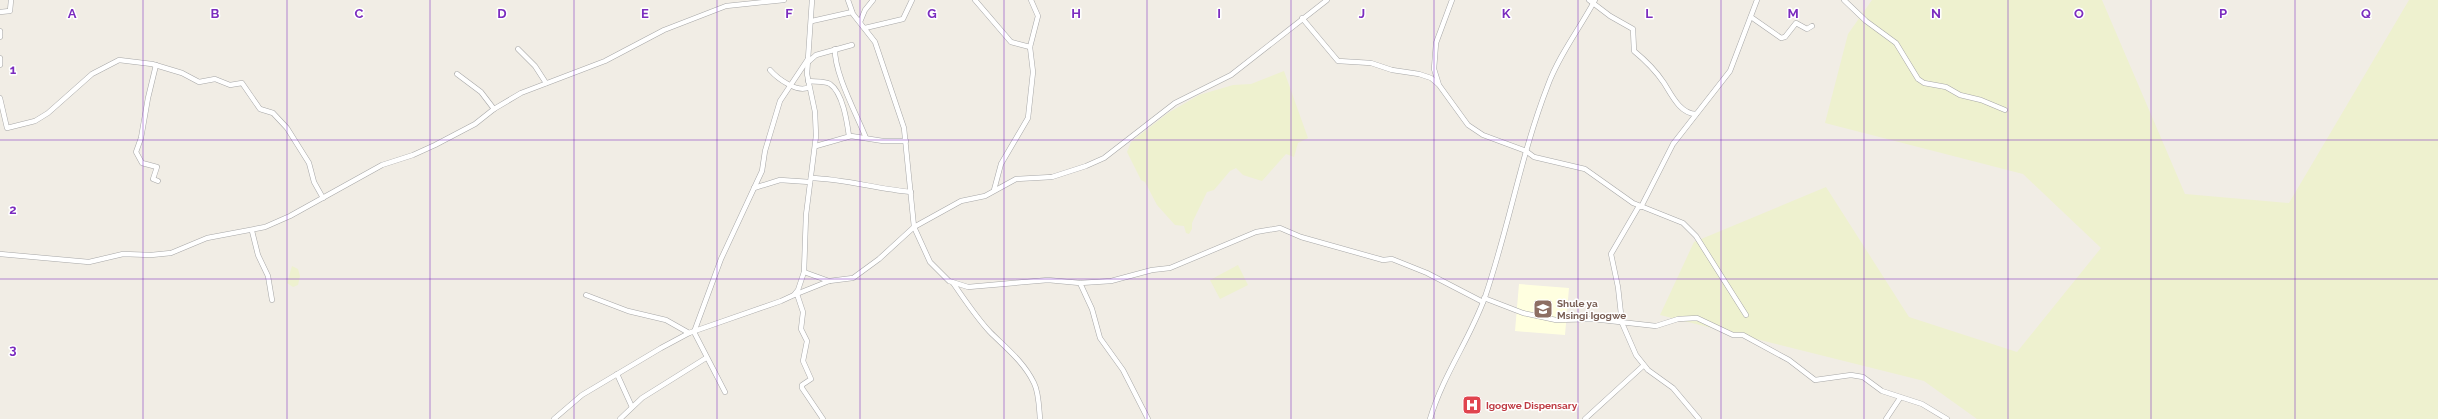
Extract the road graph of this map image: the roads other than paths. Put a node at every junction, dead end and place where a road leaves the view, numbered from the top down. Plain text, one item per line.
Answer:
1 (11, 0) edge
2 (784, 0) edge
3 (812, 0) edge
4 (848, 0) edge
5 (873, 0) edge
6 (912, 0) edge
7 (975, 0) edge
8 (1031, 0) edge
9 (1327, 0) edge
10 (1452, 0) edge
11 (1589, 0) edge
12 (1757, 0) edge
13 (1844, 0) edge
14 (1595, 1) edge
15 (0, 12) edge
16 (852, 12) junction
17 (1751, 17) junction
18 (1302, 18) junction
19 (812, 21) junction
20 (860, 22) junction
21 (1812, 26) dead end
22 (865, 28) junction
23 (0, 31) edge
24 (0, 37) edge
25 (852, 45) dead end
26 (1030, 47) junction
27 (518, 49) dead end
28 (835, 49) junction
29 (0, 58) edge
30 (808, 61) junction
31 (0, 65) edge
32 (156, 65) junction
33 (770, 70) dead end
34 (457, 74) dead end
35 (546, 83) junction
36 (790, 84) junction
37 (808, 84) junction
38 (1439, 85) junction
39 (803, 89) junction
40 (811, 97) junction
41 (0, 98) edge
42 (494, 109) junction
43 (2005, 110) dead end
44 (1696, 114) junction
45 (850, 136) junction
46 (866, 138) junction
47 (906, 141) junction
48 (816, 146) junction
49 (1526, 151) junction
50 (811, 180) junction
51 (158, 181) dead end
52 (754, 188) junction
53 (994, 190) junction
54 (911, 192) junction
55 (323, 198) junction
56 (1640, 206) junction
57 (914, 227) junction
58 (252, 230) junction
59 (0, 254) edge
60 (804, 272) junction
61 (830, 281) junction
62 (953, 283) junction
63 (1080, 283) junction
64 (586, 295) dead end
65 (795, 295) junction
66 (272, 300) dead end
67 (1484, 300) junction
68 (1746, 315) dead end
69 (1622, 322) junction
70 (692, 333) junction
71 (706, 358) junction
72 (1643, 366) junction
73 (617, 374) junction
74 (725, 392) dead end
75 (1900, 398) junction
76 (632, 407) junction
77 (554, 419) edge
78 (620, 419) edge
79 (823, 419) edge
80 (1040, 419) edge
81 (1148, 419) edge
82 (1430, 419) edge
83 (1585, 419) edge
84 (1699, 419) edge
85 (1886, 419) edge
86 (1947, 419) edge

1 - 15 street
2 - 35 street
3 - 19 street
4 - 16 street
5 - 20 street
6 - 22 street
7 - 26 street
8 - 26 street
9 - 18 street
10 - 38 street
11 - 14 street
12 - 17 street
13 - 43 street
14 - 44 street
14 - 49 street
16 - 19 street
16 - 20 street
17 - 21 street
17 - 44 street
18 - 38 street
18 - 53 street
19 - 30 street
20 - 22 street
22 - 47 street
23 - 24 street
25 - 28 street
26 - 53 street
27 - 35 street
28 - 30 street
28 - 46 street
29 - 31 street
30 - 36 street
30 - 37 street
32 - 41 street
32 - 51 street
32 - 55 street
33 - 36 street
34 - 42 street
35 - 42 street
36 - 39 street
36 - 52 street
37 - 39 street
37 - 40 street
37 - 45 street
38 - 49 street
39 - 40 street
40 - 48 street
42 - 55 street
44 - 56 street
45 - 46 street
45 - 48 street
46 - 47 street
47 - 54 street
48 - 50 street
49 - 56 street
49 - 67 street
50 - 52 street
50 - 54 street
50 - 60 street
52 - 70 street
53 - 57 street
54 - 57 street
55 - 58 street
56 - 68 street
56 - 69 street
57 - 61 street
57 - 62 street
58 - 59 street
58 - 66 street
60 - 61 street
60 - 65 street
61 - 65 street
62 - 63 street
62 - 80 street
63 - 67 street
63 - 81 street
64 - 70 street
65 - 70 street
65 - 79 street
67 - 69 street
67 - 82 street
69 - 72 street
69 - 75 street
70 - 71 street
70 - 73 street
71 - 74 street
71 - 76 street
72 - 83 street
72 - 84 street
73 - 76 street
73 - 77 street
75 - 85 street
75 - 86 street
76 - 78 street

